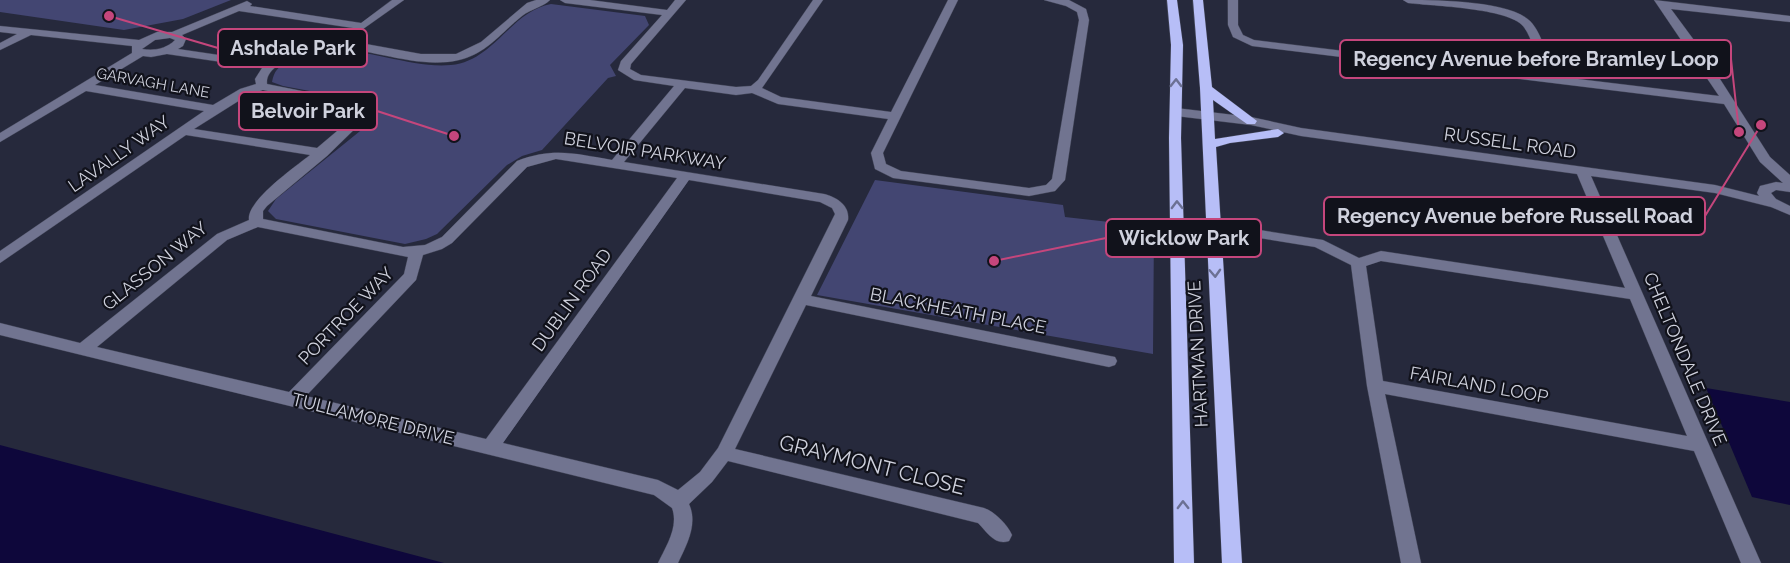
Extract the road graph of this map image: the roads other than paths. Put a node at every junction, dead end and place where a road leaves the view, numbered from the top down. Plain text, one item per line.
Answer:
1 (255, 0) edge
2 (399, 0) edge
3 (545, 0) edge
4 (565, 0) edge
5 (681, 0) edge
6 (818, 0) edge
7 (953, 0) edge
8 (1048, 0) edge
9 (1173, 0) edge
10 (1198, 0) edge
11 (1233, 0) edge
12 (1408, 0) edge
13 (1078, 3) edge
14 (1661, 3) edge
15 (239, 8) junction
16 (669, 14) junction
17 (1790, 19) edge
18 (362, 26) junction
19 (0, 29) edge
20 (27, 33) junction
21 (177, 39) junction
22 (343, 43) junction
23 (0, 47) edge
24 (140, 48) junction
25 (167, 51) junction
26 (282, 57) junction
27 (268, 66) junction
28 (1549, 80) junction
29 (682, 84) junction
30 (262, 86) junction
31 (85, 87) junction
32 (1206, 88) junction
33 (754, 89) junction
34 (1727, 101) junction
35 (215, 109) junction
36 (896, 116) junction
37 (1176, 117) junction
38 (1207, 120) junction
39 (1251, 121) junction
40 (184, 131) junction
41 (1301, 132) junction
42 (1278, 133) junction
43 (0, 138) edge
44 (1208, 145) junction
45 (322, 153) junction
46 (1765, 159) junction
47 (616, 163) junction
48 (1582, 171) junction
49 (686, 175) junction
50 (1790, 182) edge
51 (1767, 187) junction
52 (1790, 188) edge
53 (1715, 189) junction
54 (1783, 209) edge
55 (257, 222) junction
56 (1247, 232) dead end
57 (416, 252) junction
58 (0, 258) edge
59 (1358, 262) junction
60 (1637, 295) junction
61 (800, 299) junction
62 (0, 329) edge
63 (82, 350) junction
64 (1109, 361) dead end
65 (1375, 386) junction
66 (292, 400) junction
67 (1700, 445) junction
68 (490, 448) junction
69 (724, 453) junction
70 (678, 502) junction
71 (1002, 535) dead end
72 (668, 563) edge
73 (1184, 563) edge
74 (1232, 563) edge
75 (1411, 563) edge
76 (1751, 563) edge

1 - 15 street
2 - 18 street
3 - 22 street
4 - 16 street
5 - 16 street
6 - 33 street
7 - 36 street
8 - 13 street
37 -> 9 main road, HARTMAN DRIVE
10 - 32 main road, HARTMAN DRIVE
11 - 28 street
12 - 28 street
13 - 36 street
14 - 17 street
14 - 34 street
15 - 18 street
15 - 21 street
16 - 29 street
18 - 22 street
19 - 20 street
20 - 23 street
20 - 24 street
21 - 24 street
21 - 25 street
21 - 26 street
22 - 26 street
24 - 25 street
24 - 31 street
25 - 27 street
26 - 27 street
27 - 30 street
28 - 34 street
29 - 33 street
29 - 47 street
30 - 35 street, LAVALLY WAY
30 - 45 street
31 - 35 street, GARVAGH LANE
31 - 43 street
32 - 38 main road, HARTMAN DRIVE
32 - 39 main road
33 - 36 street
34 - 46 street
35 - 40 street, LAVALLY WAY
37 - 38 street, RUSSELL ROAD
73 -> 37 main road, HARTMAN DRIVE
38 - 39 street, RUSSELL ROAD
38 - 42 street, RUSSELL ROAD
38 - 44 main road, HARTMAN DRIVE
39 - 41 street, RUSSELL ROAD
40 - 45 street
40 - 58 street, LAVALLY WAY
41 - 42 street, RUSSELL ROAD
41 - 48 street, RUSSELL ROAD
42 - 44 main road
44 -> 74 main road, HARTMAN DRIVE
45 - 55 street
46 - 50 street
46 - 51 street
47 - 49 street, BELVOIR PARKWAY
47 - 57 street, BELVOIR PARKWAY
48 - 53 street, RUSSELL ROAD
48 - 60 street, CHELTONDALE DRIVE
49 - 61 street, BELVOIR PARKWAY
49 - 68 street, DUBLIN ROAD
51 - 52 street, RUSSELL ROAD
51 - 53 street, RUSSELL ROAD
51 - 54 street
53 - 54 street, RUSSELL ROAD
55 - 57 street, BELVOIR PARKWAY
55 - 63 street, GLASSON WAY
56 - 59 street
57 - 66 street, PORTROE WAY
59 - 60 street
59 - 65 street
60 - 67 street, CHELTONDALE DRIVE
61 - 64 street, BLACKHEATH PLACE
61 - 69 street, BELVOIR PARKWAY
62 - 63 street, TULLAMORE DRIVE
63 - 66 street, TULLAMORE DRIVE
65 - 67 street, FAIRLAND LOOP
65 - 75 street
66 - 68 street, TULLAMORE DRIVE
67 - 76 street, CHELTONDALE DRIVE
68 - 70 street, TULLAMORE DRIVE
69 - 70 street, BELVOIR PARKWAY
69 - 71 street, GRAYMONT CLOSE
70 - 72 street

